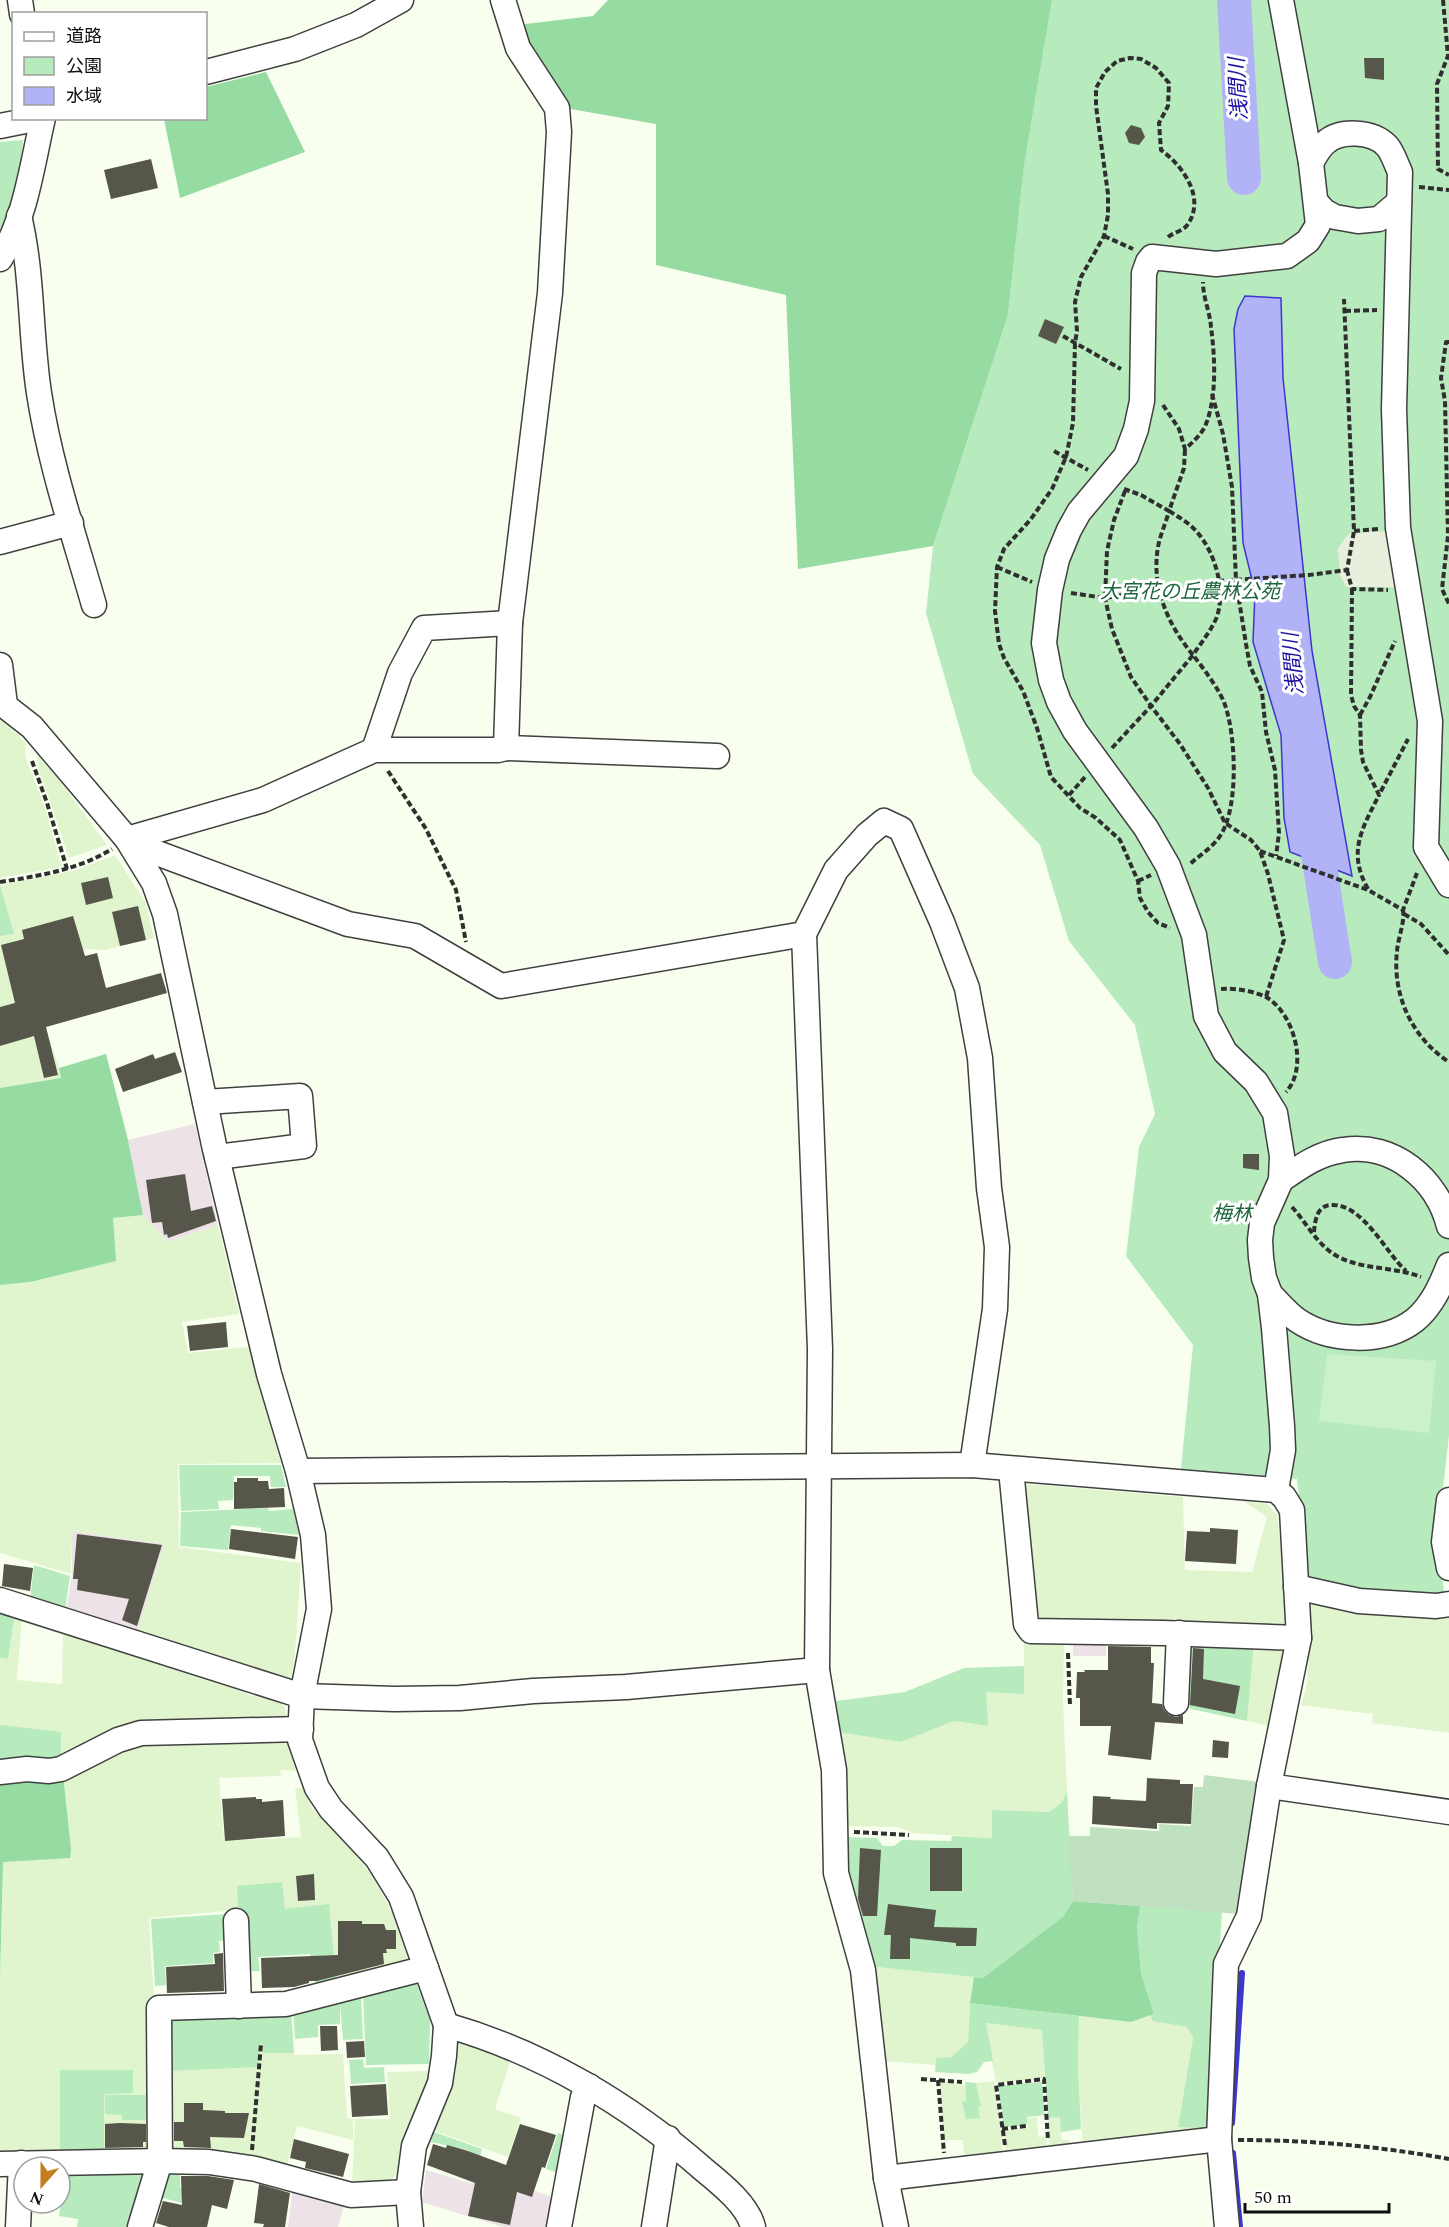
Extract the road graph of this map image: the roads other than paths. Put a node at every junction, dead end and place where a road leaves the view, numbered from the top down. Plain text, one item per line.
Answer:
1 (401, 0) edge
2 (503, 0) edge
3 (1281, 0) edge
4 (207, 72) edge
5 (31, 120) edge
6 (41, 120) edge
7 (0, 126) edge
8 (1311, 162) junction
9 (1400, 194) junction
10 (1316, 202) junction
11 (19, 216) junction
12 (0, 259) edge
13 (71, 523) junction
14 (0, 542) edge
15 (94, 605) dead end
16 (510, 623) junction
17 (0, 664) edge
18 (3, 703) edge
19 (506, 748) junction
20 (374, 750) junction
21 (717, 756) dead end
22 (127, 839) junction
23 (142, 862) junction
24 (1449, 885) edge
25 (804, 934) junction
26 (205, 1102) junction
27 (217, 1157) junction
28 (1279, 1186) junction
29 (1449, 1226) edge
30 (1449, 1266) edge
31 (1270, 1294) junction
32 (972, 1465) junction
33 (819, 1466) junction
34 (1011, 1469) junction
35 (298, 1471) junction
36 (1276, 1490) junction
37 (1449, 1500) edge
38 (1449, 1568) edge
39 (1296, 1587) junction
40 (0, 1600) edge
41 (1449, 1604) edge
42 (1179, 1633) junction
43 (1299, 1638) junction
44 (817, 1670) junction
45 (302, 1696) junction
46 (1176, 1703) dead end
47 (301, 1729) junction
48 (0, 1772) edge
49 (1269, 1786) junction
50 (1449, 1812) edge
51 (236, 1921) dead end
52 (426, 1968) junction
53 (239, 2006) junction
54 (446, 2025) junction
55 (589, 2086) junction
56 (668, 2138) junction
57 (1219, 2139) junction
58 (160, 2161) junction
59 (11, 2164) edge
60 (886, 2178) junction
61 (408, 2192) junction
62 (18, 2227) edge
63 (140, 2227) edge
64 (411, 2227) edge
65 (559, 2227) edge
66 (654, 2227) edge
67 (753, 2227) edge
68 (896, 2227) edge
69 (1227, 2227) edge

1 - 4 street
2 - 16 street
3 - 8 street
5 - 7 street
6 - 11 street
8 - 9 street
8 - 10 street
9 - 10 street
9 - 24 street
10 - 28 street
11 - 12 street
11 - 13 street
13 - 14 street
13 - 15 street
16 - 19 street
16 - 20 street
17 - 18 street
18 - 22 street
19 - 20 street
19 - 21 street
20 - 22 street
22 - 23 street
23 - 25 street
23 - 26 street
25 - 32 street
25 - 33 street
26 - 27 street
26 - 27 street
27 - 35 street
28 - 29 street
28 - 31 street
30 - 31 street
31 - 36 street
32 - 33 street
32 - 34 street
33 - 35 street
33 - 44 street
34 - 36 street
34 - 42 street
35 - 45 street
36 - 39 street
37 - 38 street
39 - 41 street
39 - 43 street
40 - 45 street
42 - 43 street
42 - 46 street
43 - 49 street
44 - 45 street
44 - 60 street
45 - 47 street
47 - 48 street
47 - 52 street
49 - 50 street
49 - 57 street
51 - 53 street
52 - 53 street
52 - 54 street
53 - 58 street
54 - 55 street
54 - 61 street
55 - 56 street
55 - 65 street
56 - 66 street
56 - 67 street
57 - 60 street
57 - 69 street
58 - 59 street
58 - 61 street
58 - 63 street
59 - 62 street
60 - 68 street
61 - 64 street

